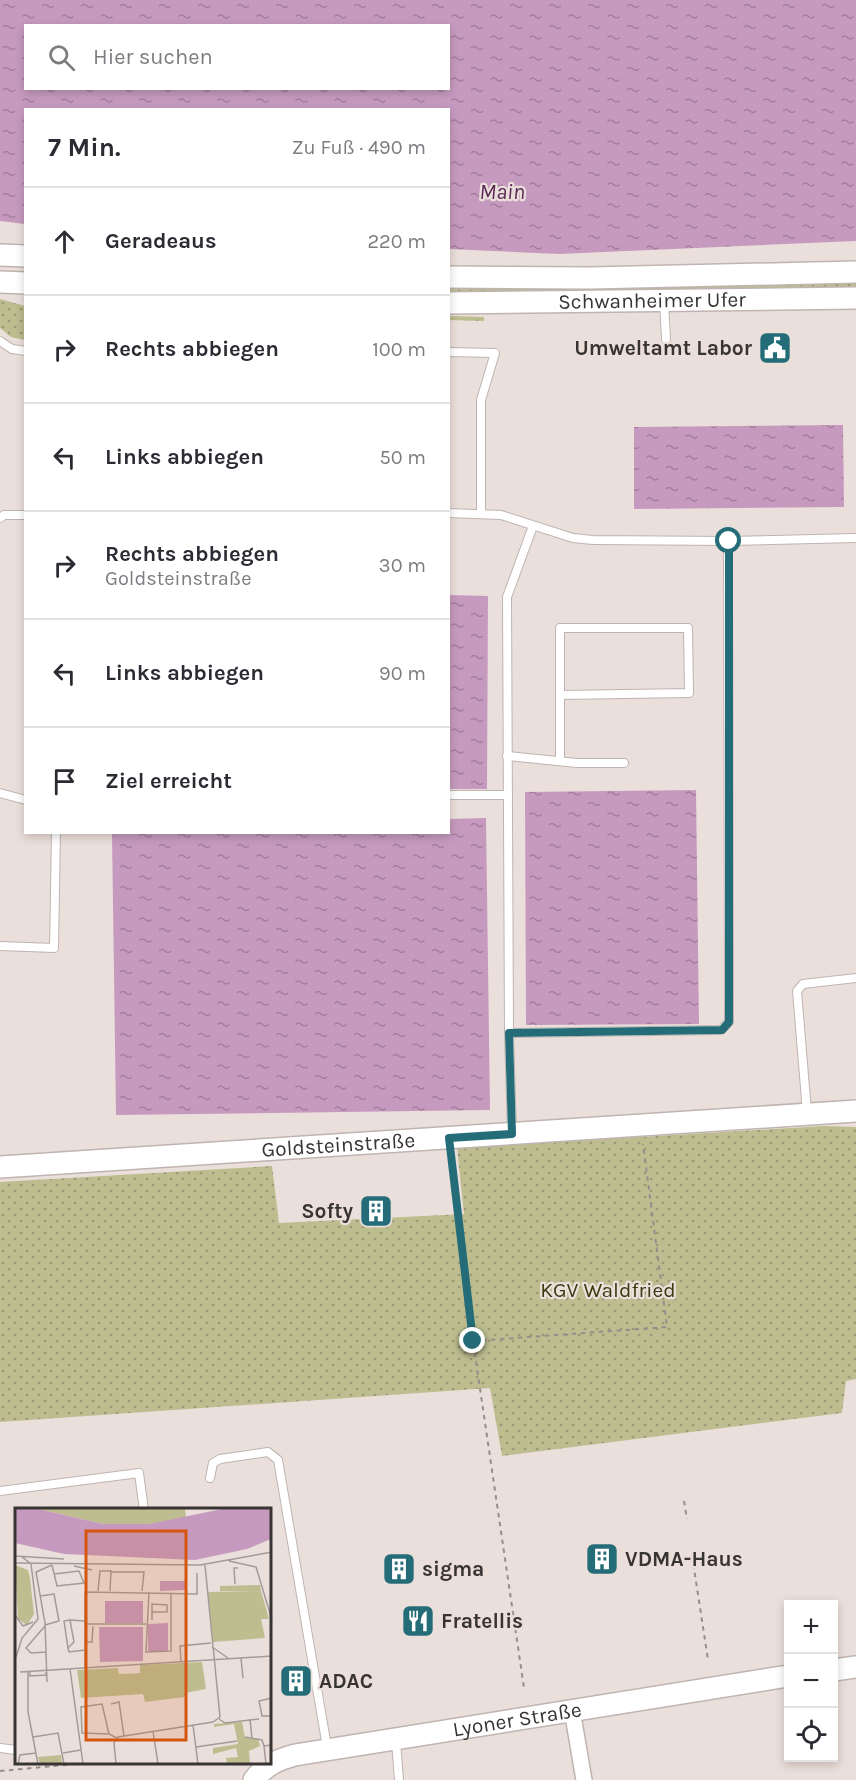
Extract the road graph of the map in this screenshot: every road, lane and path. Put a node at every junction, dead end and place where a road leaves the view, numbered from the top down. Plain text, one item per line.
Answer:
1 (0, 255) edge
2 (24, 256) edge
3 (856, 272) edge
4 (450, 277) edge
5 (856, 298) edge
6 (664, 302) junction
7 (450, 303) edge
8 (666, 339) dead end
9 (0, 341) edge
10 (24, 351) edge
11 (450, 352) edge
12 (450, 513) edge
13 (481, 514) junction
14 (24, 515) edge
15 (0, 518) edge
16 (533, 526) junction
17 (856, 538) edge
18 (729, 541) junction
19 (560, 695) junction
20 (507, 756) junction
21 (560, 761) junction
22 (624, 763) dead end
23 (0, 793) edge
24 (450, 795) edge
25 (508, 795) junction
26 (24, 799) edge
27 (57, 834) edge
28 (0, 946) edge
29 (856, 978) edge
30 (509, 1033) junction
31 (856, 1111) edge
32 (807, 1114) junction
33 (641, 1125) junction
34 (512, 1134) junction
35 (449, 1138) junction
36 (0, 1167) edge
37 (473, 1341) junction
38 (210, 1478) dead end
39 (0, 1491) edge
40 (684, 1501) dead end
41 (144, 1508) edge
42 (687, 1519) dead end
43 (692, 1555) dead end
44 (708, 1660) dead end
45 (856, 1667) edge
46 (838, 1669) edge
47 (784, 1678) edge
48 (524, 1688) dead end
49 (572, 1710) junction
50 (396, 1739) junction
51 (0, 1749) edge
52 (328, 1749) junction
53 (15, 1750) edge
54 (272, 1762) edge
55 (64, 1765) edge
56 (0, 1771) edge
57 (399, 1780) edge
58 (584, 1780) edge

1 - 2 main road
3 - 4 main road, Schwanheimer Ufer
5 - 6 main road, Schwanheimer Ufer
6 - 7 main road, Schwanheimer Ufer
6 - 8 lane
9 - 10 lane
11 - 13 lane
12 - 13 lane
13 - 16 lane
14 - 15 lane
16 - 18 lane
16 - 20 lane
17 - 18 lane
18 - 30 lane
19 - 19 lane
19 - 21 lane
20 - 21 lane
20 - 25 lane
21 - 22 lane
23 - 26 lane
24 - 25 lane
25 - 30 lane
27 - 28 lane
29 - 32 lane
30 - 34 lane
31 - 32 main road, Goldsteinstraße
32 - 33 main road, Goldsteinstraße
33 - 34 main road, Goldsteinstraße
33 - 37 path
34 - 35 main road, Goldsteinstraße
35 - 36 main road, Goldsteinstraße
35 - 37 path
37 - 48 path
38 - 52 lane
39 - 41 lane
40 - 42 path
43 - 44 path
45 - 46 main road
47 - 49 main road, Lyoner Straße
49 - 50 main road, Lyoner Straße
49 - 58 street
50 - 52 main road, Lyoner Straße
50 - 57 lane
51 - 53 lane
52 - 54 main road, Lyoner Straße
55 - 56 path

